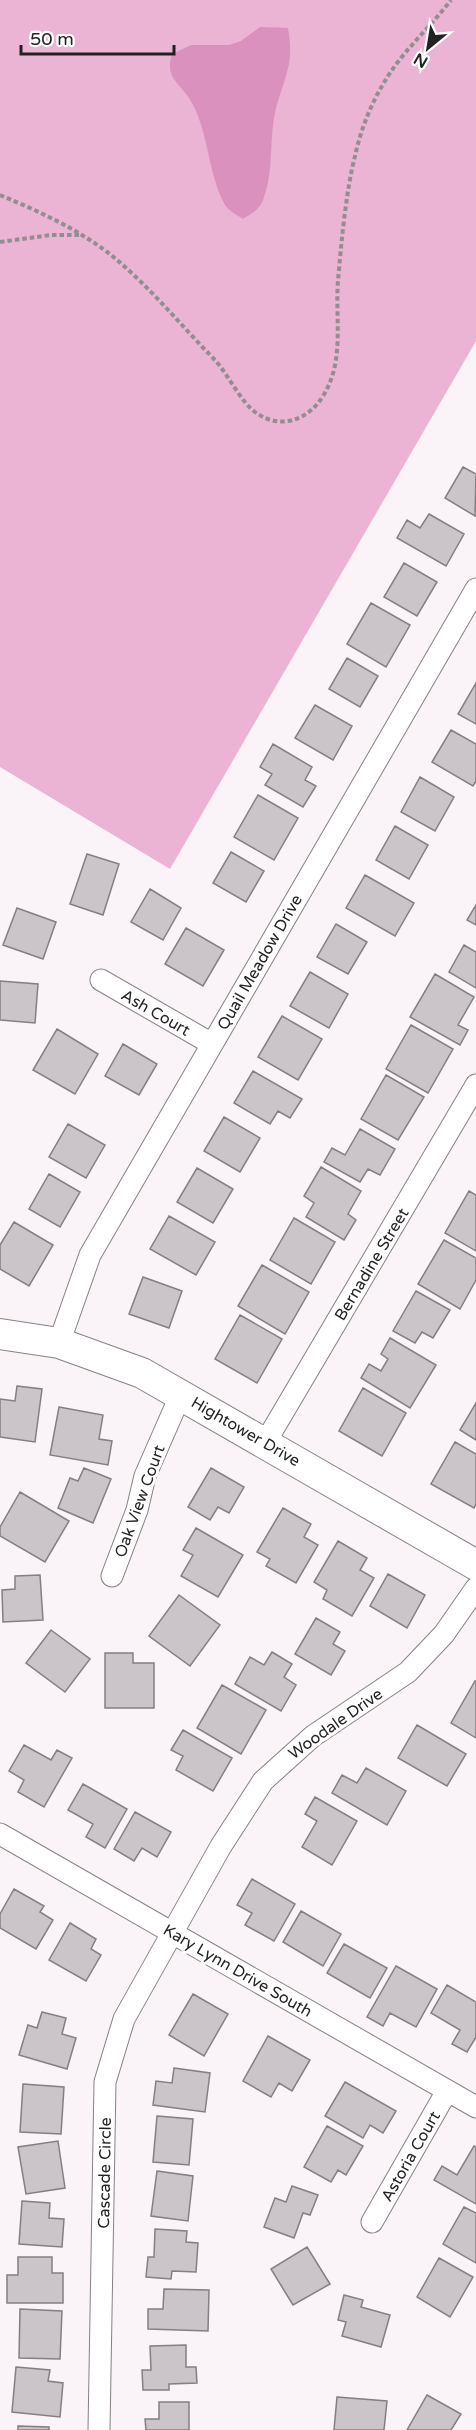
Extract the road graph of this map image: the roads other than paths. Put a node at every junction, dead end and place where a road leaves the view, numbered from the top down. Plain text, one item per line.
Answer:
1 (476, 589) edge
2 (101, 980) dead end
3 (212, 1044) junction
4 (476, 1085) edge
5 (0, 1334) edge
6 (59, 1343) junction
7 (181, 1394) junction
8 (266, 1443) junction
9 (476, 1565) edge
10 (112, 1576) dead end
11 (476, 1588) edge
12 (0, 1834) edge
13 (172, 1932) junction
14 (447, 2091) junction
15 (476, 2107) edge
16 (372, 2222) dead end
17 (99, 2430) edge

1 - 3 street, Quail Meadow Drive
2 - 3 street, Ash Court
3 - 6 street, Quail Meadow Drive
4 - 8 street, Bernadine Street
5 - 6 main road, Hightower Drive
6 - 7 main road, Hightower Drive
7 - 8 main road, Hightower Drive
7 - 10 street, Oak View Court
8 - 9 main road, Hightower Drive
11 - 13 street, Woodale Drive
12 - 13 street, Kary Lynn Drive South
13 - 14 street, Kary Lynn Drive South
13 - 17 street, Cascade Circle
14 - 15 street, Kary Lynn Drive South
14 - 16 street, Astoria Court

